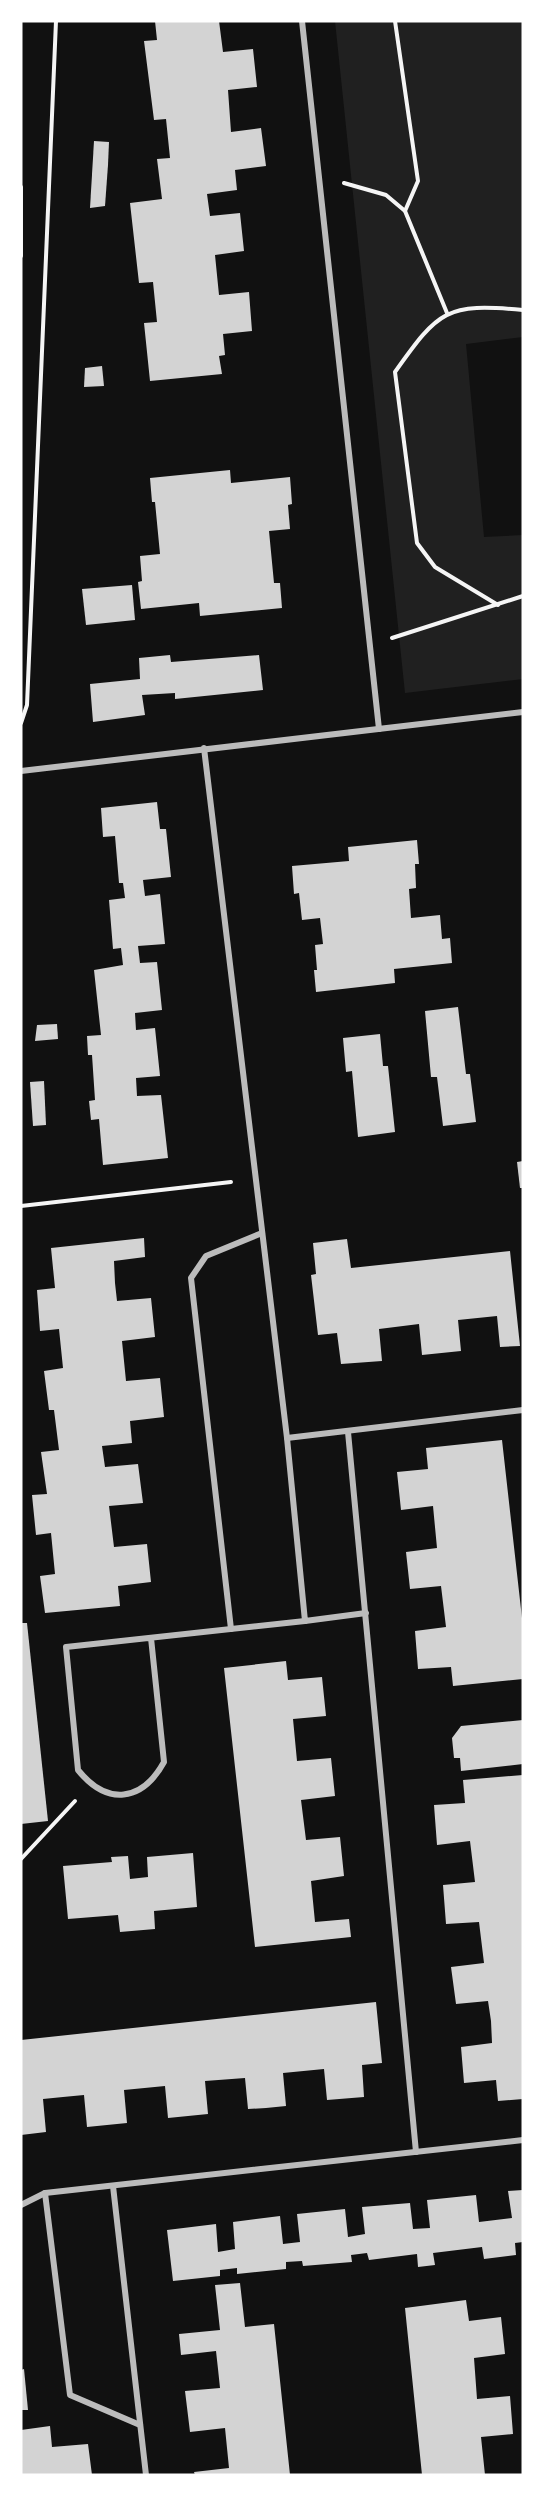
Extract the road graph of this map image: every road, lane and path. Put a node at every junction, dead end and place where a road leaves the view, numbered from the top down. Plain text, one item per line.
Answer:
1 (56, 21) edge
2 (302, 21) edge
3 (395, 21) edge
4 (319, 177) junction
5 (21, 187) edge
6 (405, 211) junction
7 (21, 256) edge
8 (523, 310) edge
9 (447, 313) junction
10 (523, 596) edge
11 (498, 605) junction
12 (370, 645) junction
13 (523, 712) edge
14 (21, 723) edge
15 (379, 729) junction
16 (204, 748) junction
17 (21, 771) edge
18 (256, 1179) junction
19 (21, 1206) edge
20 (262, 1233) junction
21 (523, 1410) edge
22 (348, 1432) junction
23 (287, 1438) junction
24 (366, 1613) junction
25 (306, 1621) junction
26 (231, 1629) junction
27 (152, 1638) junction
28 (89, 1785) junction
29 (21, 1859) edge
30 (523, 2140) edge
31 (416, 2152) junction
32 (112, 2186) junction
33 (45, 2193) junction
34 (21, 2205) edge
35 (140, 2425) junction
36 (146, 2475) edge

1 - 14 path
2 - 4 street
3 - 6 path
4 - 6 path
4 - 12 street
5 - 7 path
6 - 9 path
8 - 9 path
9 - 11 path
10 - 11 path
11 - 12 path
12 - 15 street
13 - 15 street
15 - 16 street
16 - 17 street
16 - 18 street
18 - 19 path
18 - 20 street
20 - 23 street
20 - 26 street
21 - 22 street
22 - 23 street
22 - 24 street
23 - 25 street
24 - 25 street
24 - 31 street
25 - 26 street
26 - 27 street
27 - 28 street
27 - 28 street
28 - 29 path
30 - 31 street
31 - 32 street
32 - 33 street
32 - 35 street
33 - 34 street
33 - 35 street
35 - 36 street

